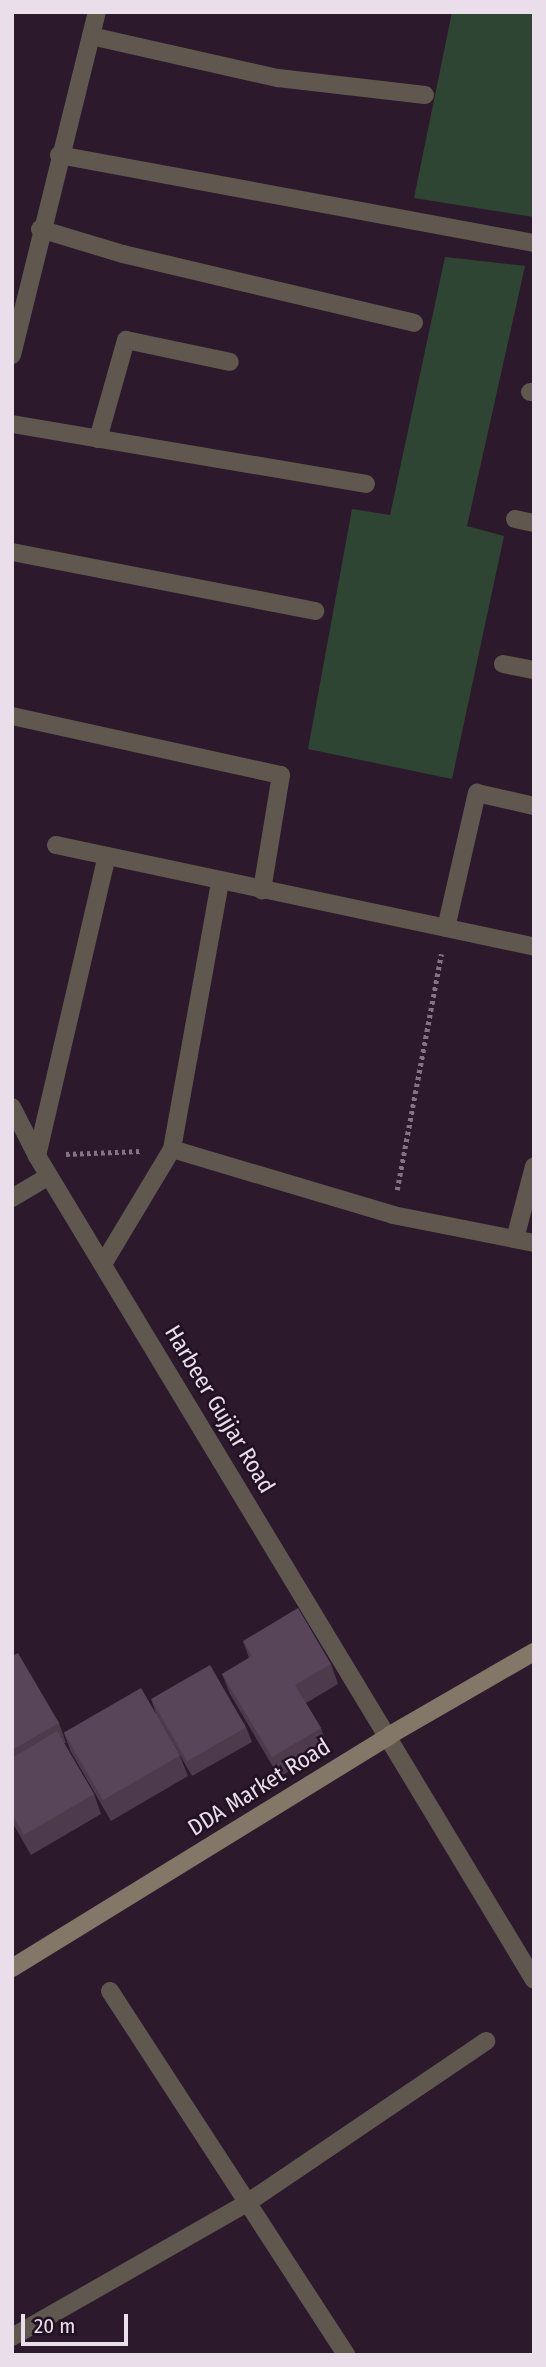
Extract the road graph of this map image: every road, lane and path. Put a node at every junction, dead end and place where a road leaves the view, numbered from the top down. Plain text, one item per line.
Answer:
1 (97, 12) edge
2 (91, 36) junction
3 (425, 95) dead end
4 (59, 155) junction
5 (40, 229) junction
6 (534, 243) edge
7 (414, 323) dead end
8 (12, 355) edge
9 (230, 362) dead end
10 (12, 424) edge
11 (98, 439) junction
12 (366, 484) dead end
13 (515, 519) dead end
14 (534, 523) edge
15 (12, 552) edge
16 (314, 611) dead end
17 (503, 664) dead end
18 (534, 670) edge
19 (12, 716) edge
20 (534, 806) edge
21 (56, 845) dead end
22 (107, 856) junction
23 (220, 883) junction
24 (262, 890) junction
25 (446, 928) junction
26 (534, 947) edge
27 (12, 1107) edge
28 (172, 1149) junction
29 (37, 1156) junction
30 (534, 1166) edge
31 (49, 1176) junction
32 (12, 1198) edge
33 (393, 1215) junction
34 (515, 1239) junction
35 (534, 1243) edge
36 (103, 1264) junction
37 (534, 1652) edge
38 (390, 1735) junction
39 (12, 1968) edge
40 (534, 1980) edge
41 (110, 1991) dead end
42 (486, 2041) dead end
43 (247, 2203) junction
44 (12, 2337) edge
45 (346, 2355) edge

1 - 2 street
2 - 3 street
2 - 4 street
4 - 5 street
4 - 6 street
5 - 7 street
5 - 8 street
9 - 11 street
10 - 11 street
11 - 12 street
13 - 14 street
15 - 16 street
17 - 18 street
19 - 24 street
20 - 25 street
21 - 22 street
22 - 23 street
22 - 29 street
23 - 24 street
23 - 28 street
24 - 25 street
25 - 26 street
25 - 33 path
27 - 29 street, Harbeer Gujjar Road
28 - 29 path
28 - 33 street
28 - 36 street
29 - 31 street, Harbeer Gujjar Road
30 - 34 street
31 - 32 street
31 - 36 street, Harbeer Gujjar Road
33 - 34 street
34 - 35 street
36 - 38 street, Harbeer Gujjar Road
37 - 38 street, DDA Market Road
38 - 39 street, DDA Market Road
38 - 40 street, Harbeer Gujjar Road
41 - 43 street
42 - 43 street
43 - 44 street
43 - 45 street

